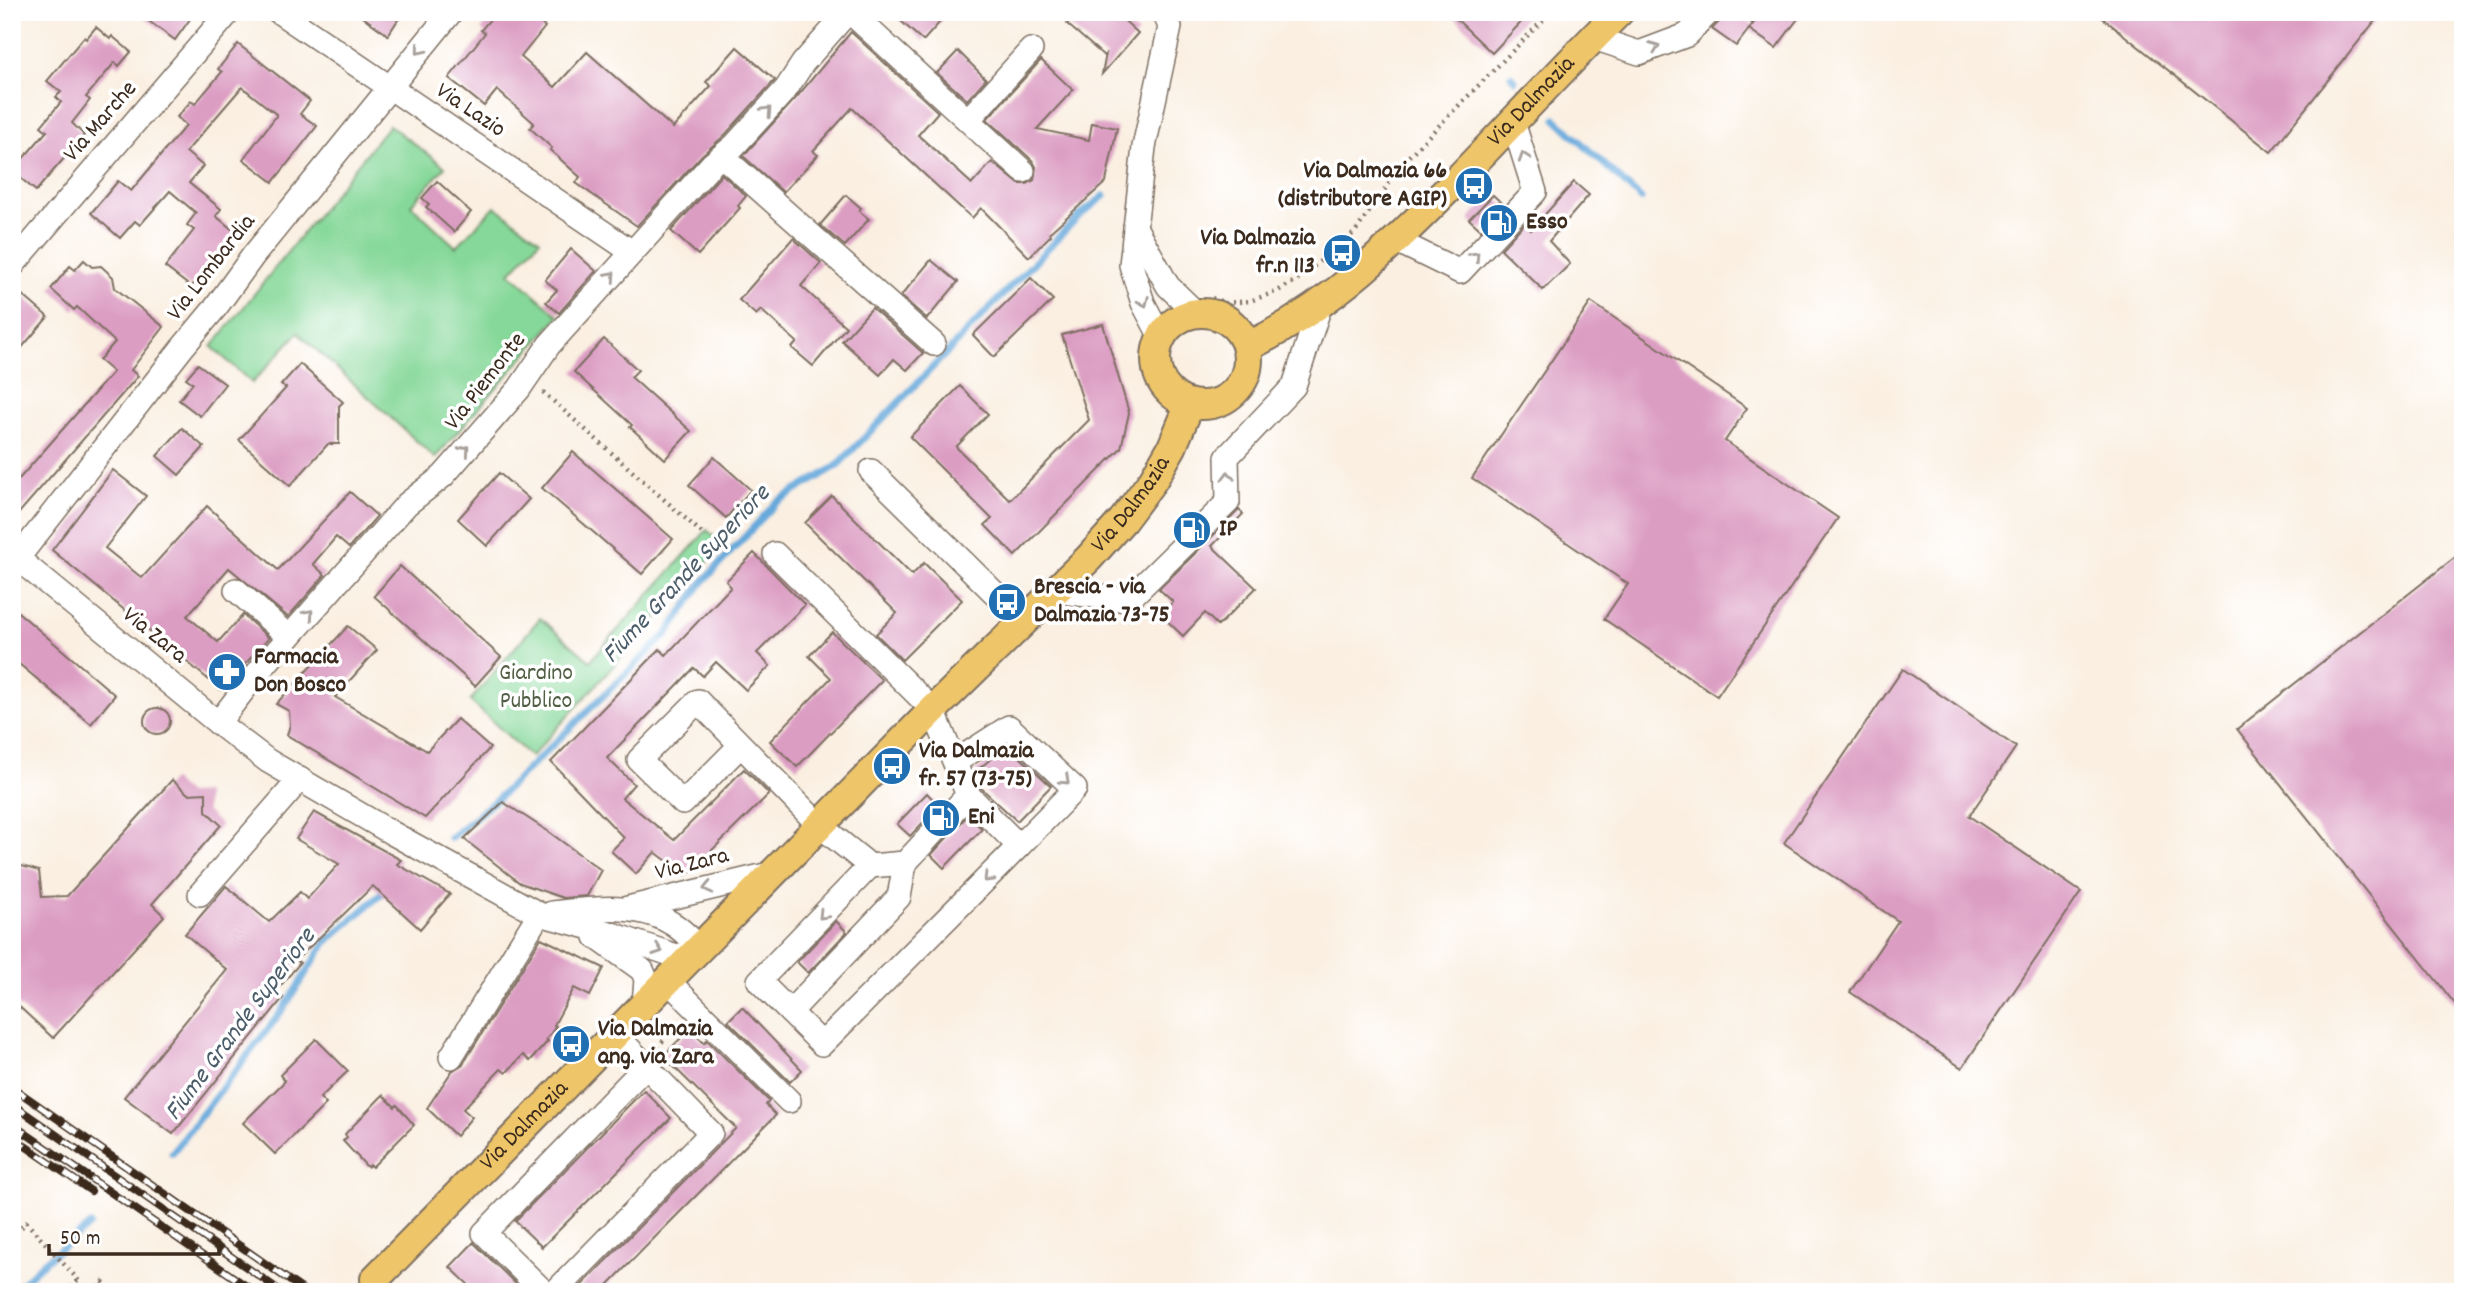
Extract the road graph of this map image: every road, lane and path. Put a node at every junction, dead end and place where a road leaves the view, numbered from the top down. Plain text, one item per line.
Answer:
1 (229, 12) edge
2 (279, 12) edge
3 (451, 12) edge
4 (849, 12) edge
5 (1164, 12) edge
6 (1208, 12) edge
7 (1551, 12) edge
8 (1619, 12) edge
9 (1709, 12) edge
10 (1201, 17) dead end
11 (1594, 37) junction
12 (1031, 50) dead end
13 (390, 88) junction
14 (968, 120) junction
15 (1513, 122) junction
16 (723, 156) junction
17 (1023, 171) dead end
18 (1135, 227) junction
19 (1397, 241) junction
20 (632, 252) junction
21 (12, 266) edge
22 (1199, 304) junction
23 (1320, 306) junction
24 (1161, 337) junction
25 (934, 344) dead end
26 (1247, 347) junction
27 (527, 377) junction
28 (1190, 404) junction
29 (871, 471) dead end
30 (703, 534) dead end
31 (775, 554) dead end
32 (15, 556) edge
33 (236, 590) dead end
34 (1054, 592) junction
35 (1024, 622) junction
36 (289, 637) junction
37 (933, 710) junction
38 (218, 723) junction
39 (741, 744) junction
40 (955, 762) junction
41 (299, 779) junction
42 (968, 794) junction
43 (820, 825) junction
44 (1019, 846) junction
45 (905, 863) junction
46 (870, 866) junction
47 (774, 873) junction
48 (200, 894) dead end
49 (622, 909) junction
50 (539, 914) junction
51 (579, 926) junction
52 (696, 953) junction
53 (668, 981) junction
54 (645, 1004) junction
55 (695, 1009) junction
56 (790, 1012) junction
57 (616, 1035) junction
58 (451, 1058) dead end
59 (644, 1064) junction
60 (789, 1101) dead end
61 (12, 1238) edge
62 (375, 1279) dead end
63 (78, 1280) junction
64 (66, 1292) edge
65 (91, 1292) edge
66 (112, 1292) edge
67 (544, 1292) edge
68 (555, 1292) edge

1 - 21 street, Via Marche
2 - 13 street, Via Lazio
3 -> 13 street, Via Lombardia
4 - 14 street
16 -> 4 street, Via Piemonte
5 - 18 street
6 - 10 path
7 - 22 path
8 - 11 main road, Via Dalmazia
11 -> 9 street
11 - 15 main road, Via Dalmazia
12 - 14 street
13 - 20 street, Via Lazio
13 - 32 street, Via Lombardia
14 - 17 street
15 - 19 main road, Via Dalmazia
19 -> 15 street
16 - 20 street, Via Piemonte
16 - 25 street
18 - 22 street
18 -> 24 street
19 - 23 main road, Via Dalmazia
27 -> 20 street, Via Piemonte
22 - 24 main road
22 - 26 main road
23 - 26 main road, Via Dalmazia
34 -> 23 street
24 - 28 main road
26 - 28 main road
27 - 30 path
36 -> 27 street, Via Piemonte
28 - 34 main road, Via Dalmazia
29 - 35 street
31 - 37 street
32 - 38 street, Via Zara
33 - 36 street
34 - 35 main road, Via Dalmazia
35 - 37 main road, Via Dalmazia
36 - 38 street, Via Piemonte
37 - 40 street
37 - 43 main road, Via Dalmazia
38 - 41 street, Via Zara
39 - 39 street
39 - 43 street
40 - 42 street
40 -> 44 street
41 - 48 street
41 - 50 street, Via Zara
42 - 44 street
42 - 45 street
43 - 46 street
43 - 47 main road, Via Dalmazia
44 -> 56 street
45 - 46 street
45 - 56 street
46 -> 56 street
47 -> 49 street, Via Zara
47 - 52 main road, Via Dalmazia
49 - 50 street, Via Zara
49 - 52 street, Via Zara
50 - 51 street, Via Zara
50 - 58 street
51 -> 52 street, Via Zara
51 - 54 street, Via Zara
52 - 53 main road, Via Dalmazia
53 - 54 main road, Via Dalmazia
53 - 55 street
54 - 57 main road, Via Dalmazia
55 - 59 path
55 - 60 street
57 - 59 street
57 - 62 main road, Via Dalmazia
59 - 67 street
59 - 68 street
61 - 63 path
63 - 64 path
63 - 65 path
65 - 66 path

